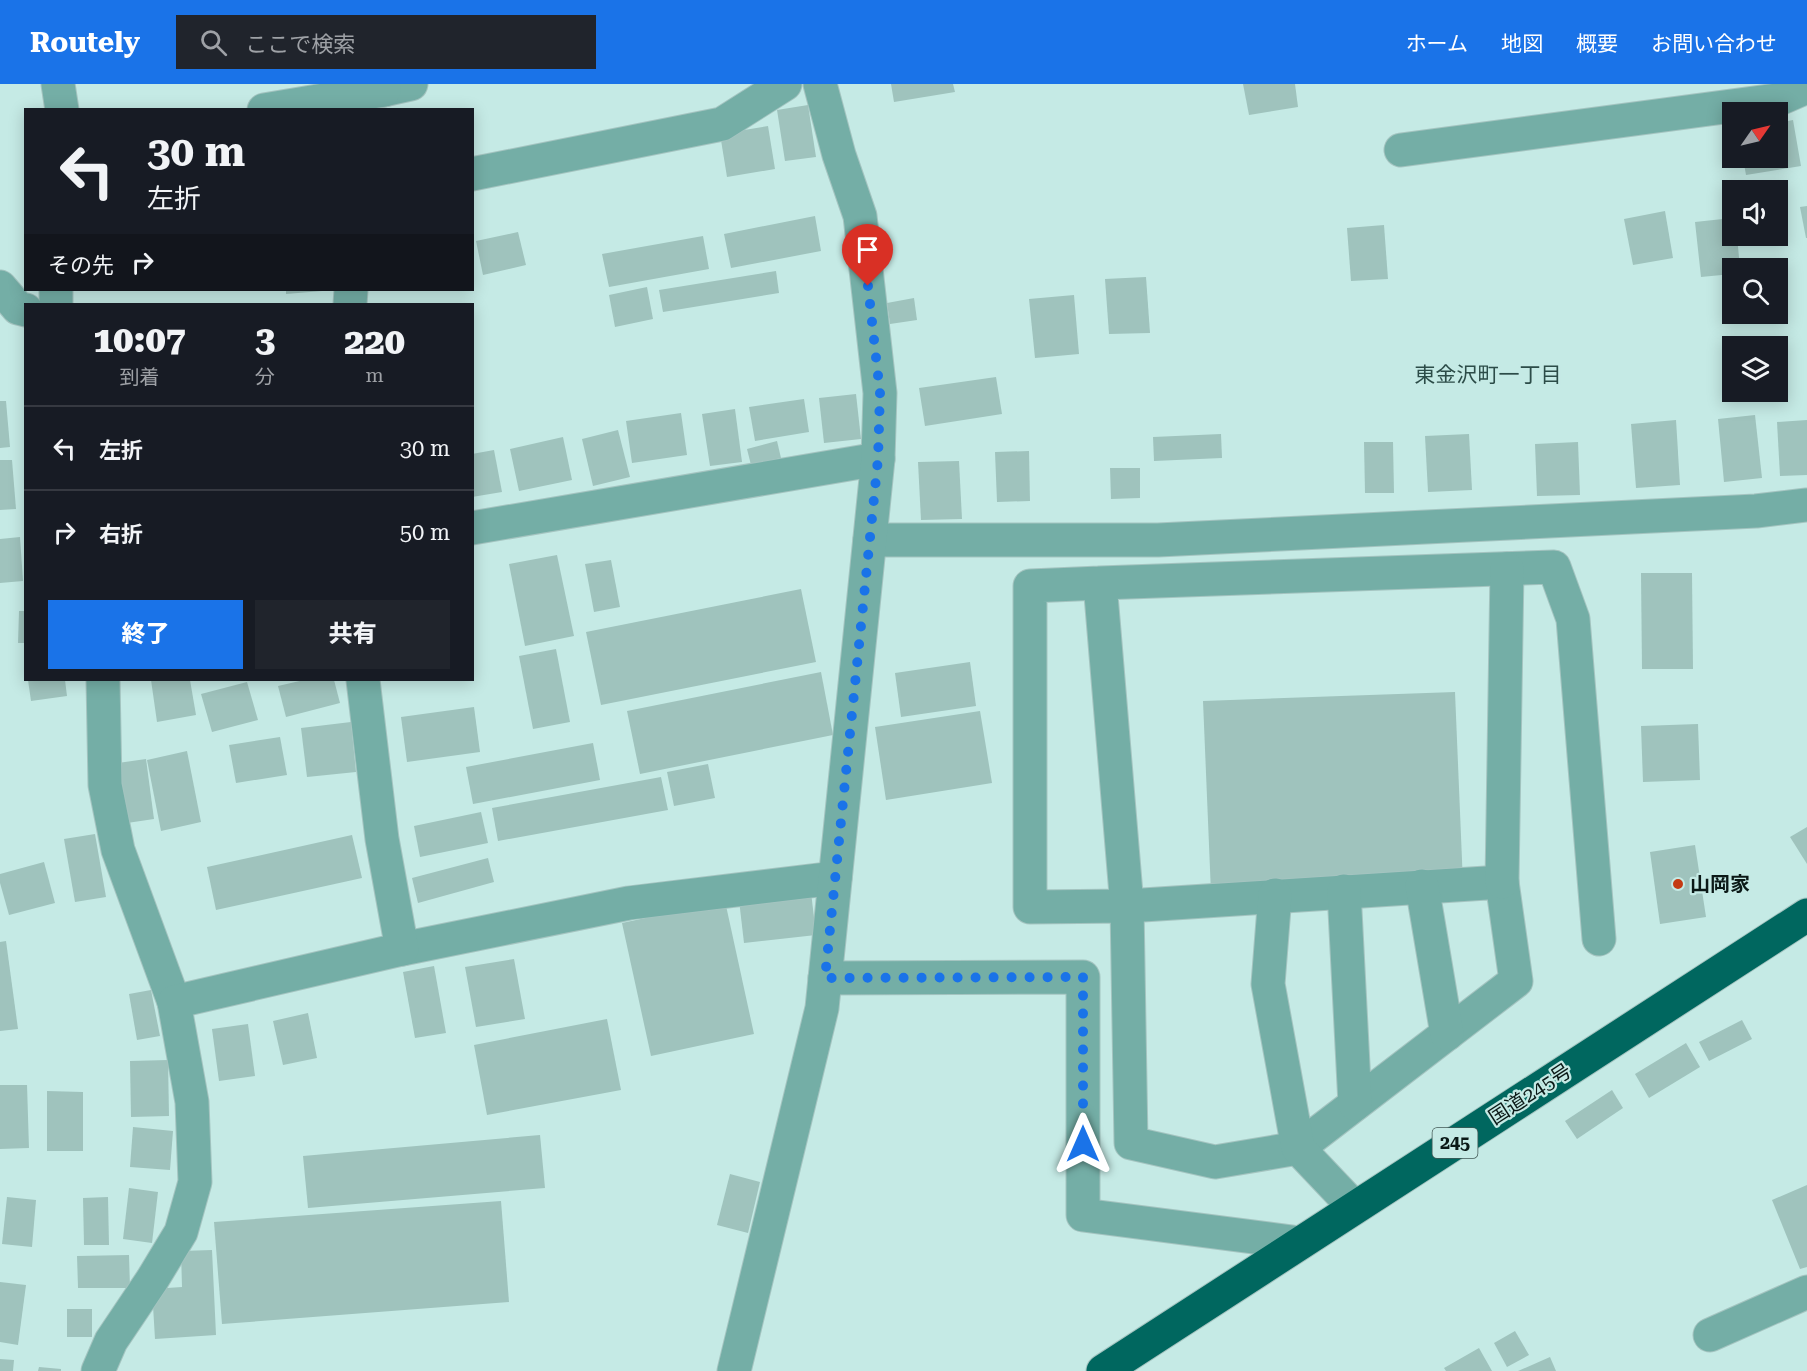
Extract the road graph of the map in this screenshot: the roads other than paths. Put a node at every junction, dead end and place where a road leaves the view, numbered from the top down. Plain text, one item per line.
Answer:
1 (58, 84) edge
2 (785, 84) edge
3 (820, 84) edge
4 (392, 86) edge
5 (1807, 87) edge
6 (62, 108) edge
7 (275, 108) edge
8 (1401, 150) dead end
9 (474, 174) edge
10 (0, 286) edge
11 (24, 310) edge
12 (878, 459) junction
13 (1807, 505) edge
14 (474, 528) edge
15 (870, 540) junction
16 (1507, 569) junction
17 (1100, 583) junction
18 (103, 681) edge
19 (363, 681) edge
20 (835, 878) junction
21 (1502, 882) junction
22 (1422, 886) junction
23 (1344, 891) junction
24 (1275, 895) junction
25 (1127, 906) junction
26 (1807, 915) edge
27 (1599, 939) dead end
28 (402, 949) junction
29 (825, 978) junction
30 (174, 1002) junction
31 (1447, 1034) junction
32 (1355, 1104) junction
33 (1298, 1148) junction
34 (1354, 1208) junction
35 (1300, 1243) junction
36 (1807, 1292) edge
37 (1710, 1335) dead end
38 (98, 1371) edge
39 (734, 1371) edge
40 (1103, 1371) edge

1 - 6 street
2 - 9 street
3 - 12 street
4 - 7 street
5 - 8 street
10 - 11 street
12 - 14 street
12 - 15 street
13 - 15 street
15 - 20 street
16 - 17 street
16 - 21 street
16 - 27 street
17 - 25 street
17 - 25 street
18 - 30 street
19 - 28 street
20 - 28 street
20 - 29 street
21 - 22 street
21 - 31 street
22 - 23 street
22 - 31 street
23 - 24 street
23 - 32 street
24 - 25 street
24 - 33 street
25 - 33 street
26 - 34 highway, 国道245号 / 245
28 - 30 street
29 - 35 street
29 - 39 street
30 - 38 street
31 - 32 street
32 - 33 street
33 - 34 street
34 - 35 highway, 国道245号 / 245
35 - 40 highway, 国道245号 / 245
36 - 37 street

